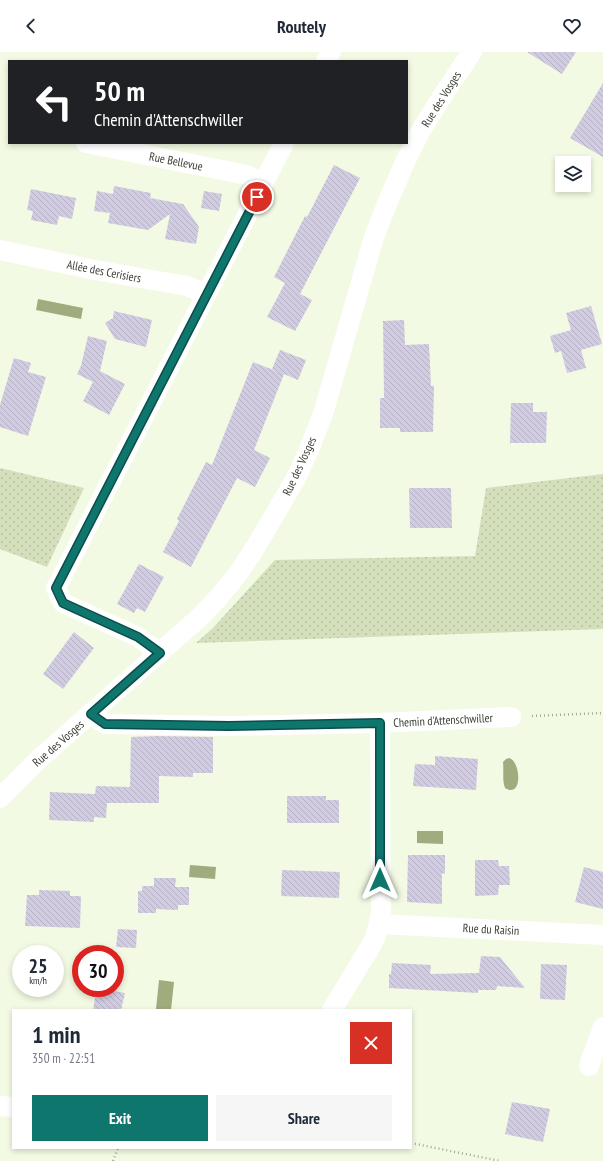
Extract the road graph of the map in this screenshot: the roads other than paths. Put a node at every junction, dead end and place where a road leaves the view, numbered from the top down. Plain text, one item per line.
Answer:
1 (472, 52) edge
2 (91, 144) edge
3 (284, 144) edge
4 (264, 183) junction
5 (0, 250) edge
6 (206, 294) junction
7 (160, 653) junction
8 (91, 714) junction
9 (511, 717) road end
10 (380, 723) junction
11 (0, 798) edge
12 (379, 924) junction
13 (603, 935) edge
14 (333, 1009) edge
15 (603, 1027) edge
16 (589, 1066) dead end
17 (0, 1106) edge
18 (12, 1107) edge

1 - 7 street, Rue des Vosges
2 - 4 street, Rue Bellevue
3 - 4 street
4 - 6 street
5 - 6 street, Allée des Cerisiers
6 - 7 street
7 - 8 street, Rue des Vosges
8 - 10 street, Chemin d'Attenschwiller
8 - 11 street, Rue des Vosges
9 - 10 street, Chemin d'Attenschwiller
10 - 12 street
12 - 13 street, Rue du Raisin
12 - 14 street
15 - 16 street
17 - 18 street

